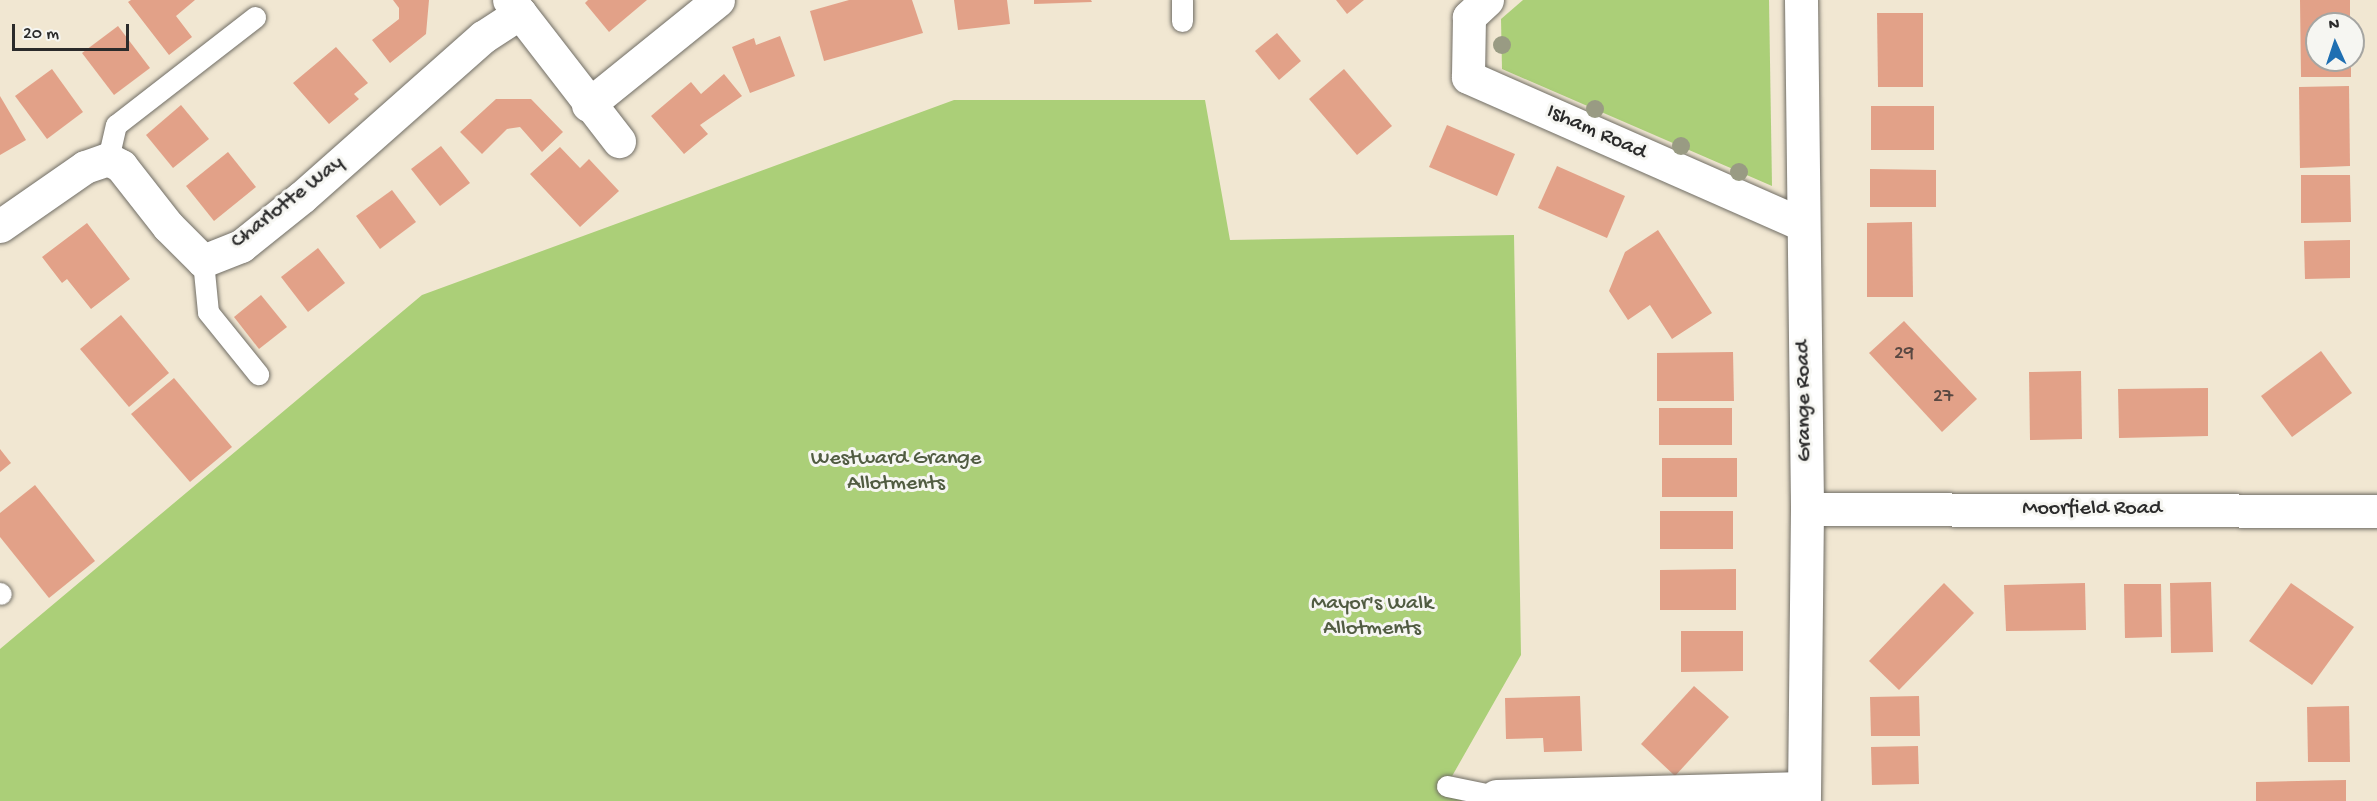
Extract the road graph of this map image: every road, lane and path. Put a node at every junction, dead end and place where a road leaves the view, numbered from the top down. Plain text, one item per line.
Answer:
1 (718, 0) edge
2 (1182, 0) edge
3 (1487, 0) edge
4 (1801, 0) edge
5 (514, 7) edge
6 (255, 17) dead end
7 (1182, 21) dead end
8 (588, 105) junction
9 (619, 141) dead end
10 (108, 159) junction
11 (1802, 224) junction
12 (0, 226) edge
13 (203, 261) junction
14 (258, 374) dead end
15 (1806, 509) junction
16 (2377, 511) edge
17 (1447, 786) dead end
18 (1804, 795) edge
19 (1496, 796) joint

1 - 8 street
2 - 7 lane
3 - 11 street, Isham Road
4 - 11 street, Grange Road
5 - 8 street, Charlotte Way
5 - 13 street, Charlotte Way
6 - 10 lane
8 - 9 street, Charlotte Way
10 - 12 street
10 - 13 street
11 - 15 street, Grange Road
13 - 14 lane
15 - 16 street, Moorfield Road
15 - 18 street, Grange Road
17 - 19 lane
18 - 19 street

